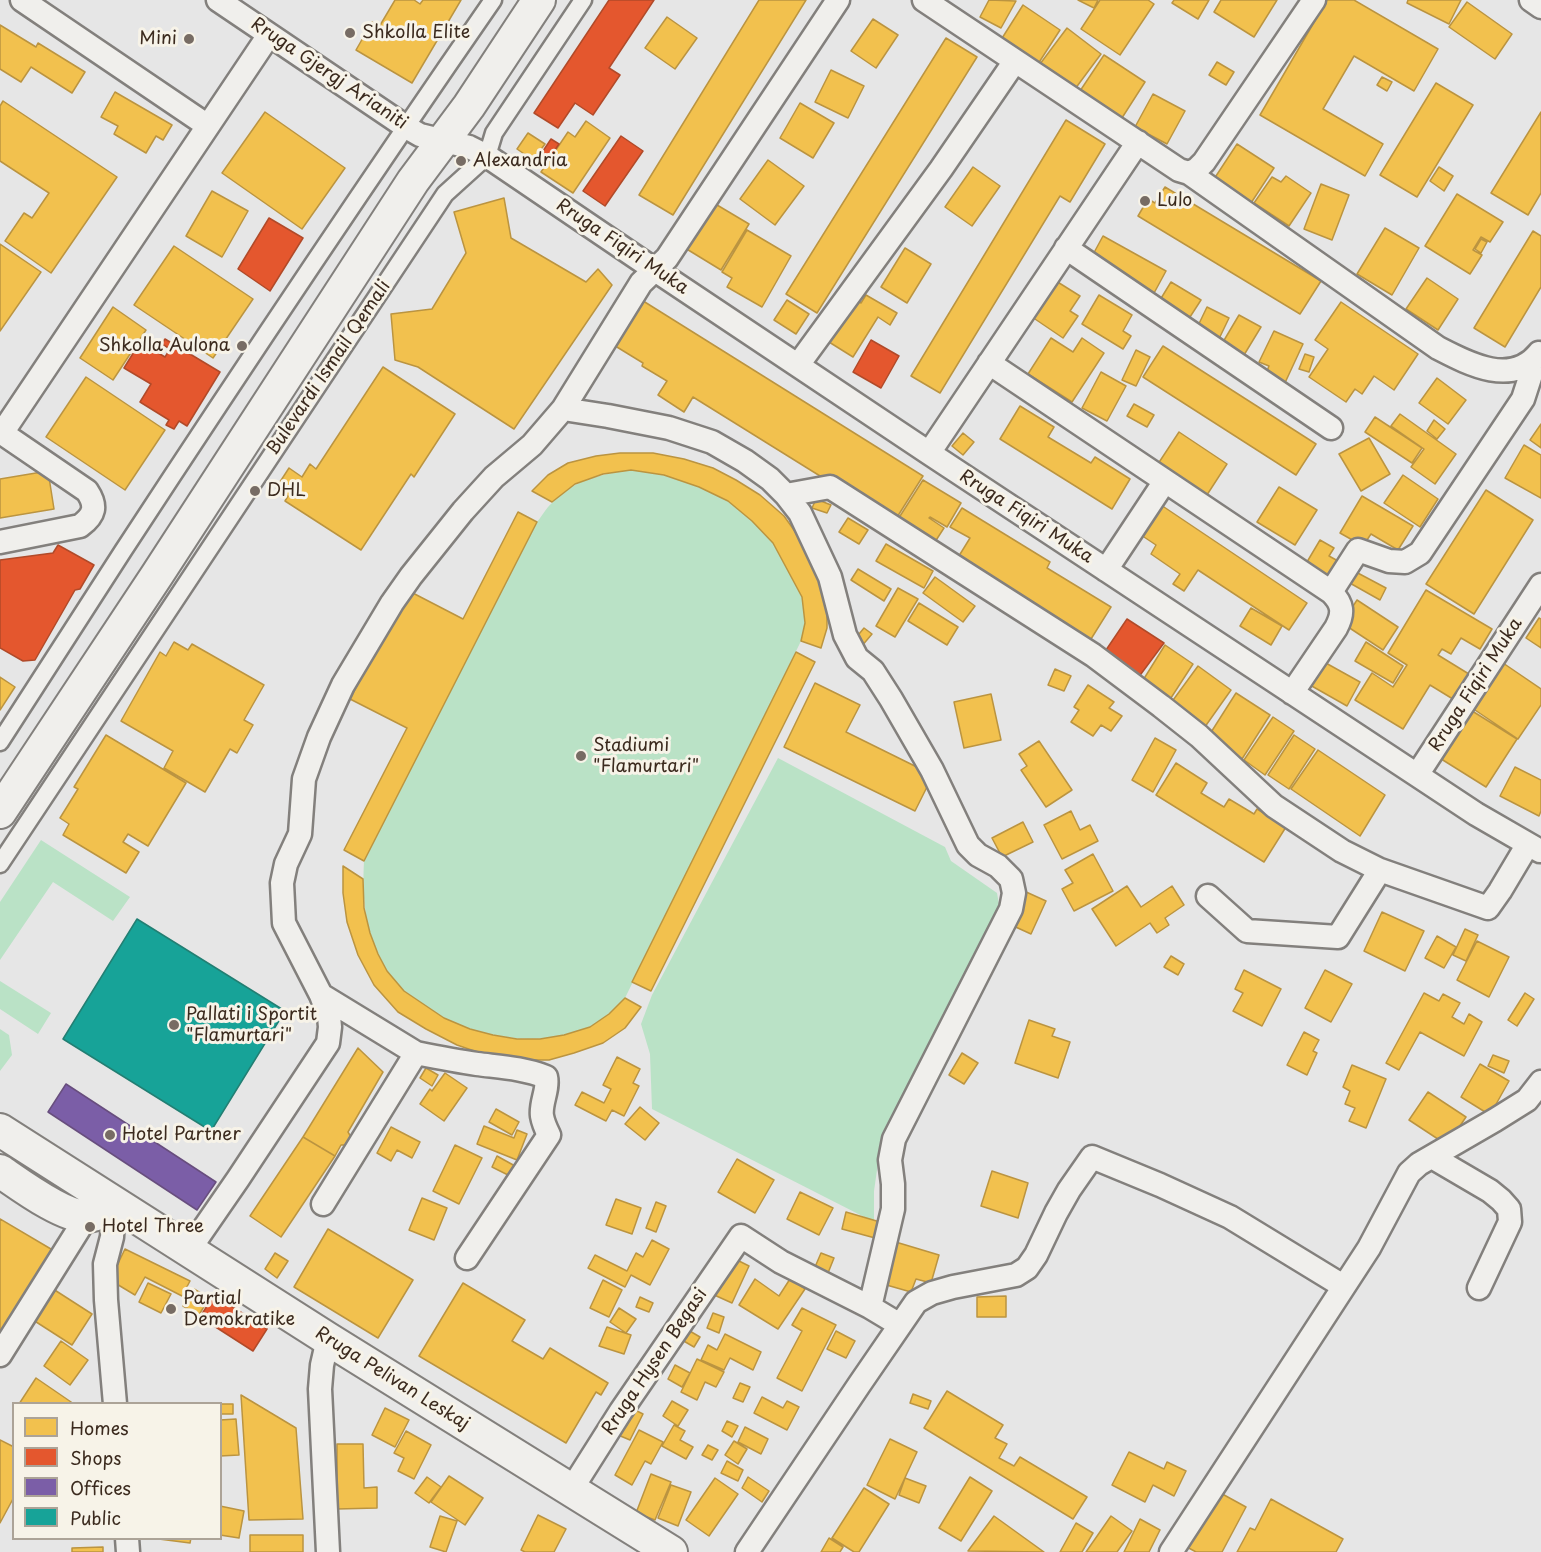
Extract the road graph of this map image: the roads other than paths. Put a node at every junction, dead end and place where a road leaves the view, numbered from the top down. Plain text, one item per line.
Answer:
1 (22, 0) edge
2 (218, 0) edge
3 (493, 0) edge
4 (539, 0) edge
5 (583, 0) edge
6 (838, 0) edge
7 (924, 0) edge
8 (1314, 0) edge
9 (1531, 0) edge
10 (1541, 6) edge
11 (269, 34) junction
12 (1015, 61) junction
13 (208, 126) junction
14 (406, 127) junction
15 (444, 141) junction
16 (1138, 142) junction
17 (487, 156) junction
18 (1189, 173) junction
19 (1066, 248) junction
20 (654, 270) junction
21 (1539, 353) edge
22 (989, 363) junction
23 (798, 364) junction
24 (562, 409) junction
25 (4, 421) edge
26 (1331, 428) dead end
27 (928, 453) junction
28 (1165, 481) junction
29 (786, 495) junction
30 (0, 542) edge
31 (1106, 570) junction
32 (1541, 585) edge
33 (1331, 592) junction
34 (1292, 693) junction
35 (0, 742) edge
36 (1417, 775) junction
37 (0, 812) edge
38 (1534, 848) edge
39 (0, 864) edge
40 (1380, 870) junction
41 (1208, 896) dead end
42 (321, 995) junction
43 (416, 1053) junction
44 (1541, 1082) edge
45 (0, 1130) edge
46 (1432, 1157) junction
47 (0, 1171) edge
48 (323, 1204) dead end
49 (100, 1210) junction
50 (189, 1250) junction
51 (467, 1258) dead end
52 (1343, 1286) junction
53 (1479, 1288) dead end
54 (870, 1307) junction
55 (900, 1325) junction
56 (327, 1339) junction
57 (0, 1355) edge
58 (115, 1402) edge
59 (571, 1490) junction
60 (1175, 1550) edge
61 (328, 1552) edge
62 (671, 1552) edge
63 (747, 1552) edge

1 - 13 street
2 - 11 street, Rruga Gjergj Arianiti
3 - 14 street
4 - 15 main road, Bulevardi Ismail Qemali
5 - 17 street, Bulevardi Ismail Qemali
6 - 20 street
7 - 12 street
8 - 18 street
9 - 10 street
11 - 13 street
11 - 14 street, Rruga Gjergj Arianiti
12 - 16 street
12 - 23 street
13 - 25 street
14 - 15 street, Rruga Gjergj Arianiti
14 - 35 street
15 - 17 street, Rruga Fiqiri Muka
15 - 37 main road, Bulevardi Ismail Qemali
16 - 18 street
16 - 19 street
17 - 20 street, Rruga Fiqiri Muka
17 - 39 street, Bulevardi Ismail Qemali
18 - 21 street
19 - 22 street
19 - 26 street
20 - 23 street, Rruga Fiqiri Muka
20 - 24 street
21 - 33 street
22 - 27 street
22 - 28 street
23 - 27 street, Rruga Fiqiri Muka
24 - 29 street
24 - 42 street
25 - 30 street
27 - 31 street, Rruga Fiqiri Muka
28 - 31 street
28 - 33 street
29 - 40 street
29 - 54 street
31 - 34 street, Rruga Fiqiri Muka
32 - 36 street, Rruga Fiqiri Muka
33 - 34 street
34 - 36 street, Rruga Fiqiri Muka
36 - 38 street
38 - 40 street
40 - 41 street
42 - 43 street
42 - 50 street
43 - 48 street
43 - 51 street
44 - 46 street
45 - 49 main road, Rruga Pelivan Leskaj
46 - 52 street
46 - 53 street
47 - 49 main road, Rruga Pelivan Leskaj
49 - 50 main road, Rruga Pelivan Leskaj
49 - 57 street
49 - 58 street
50 - 56 main road, Rruga Pelivan Leskaj
52 - 55 street
52 - 60 street
54 - 55 street
54 - 59 street, Rruga Hysen Begasi
55 - 63 street
56 - 59 main road, Rruga Pelivan Leskaj
56 - 61 street
59 - 62 main road, Rruga Pelivan Leskaj

